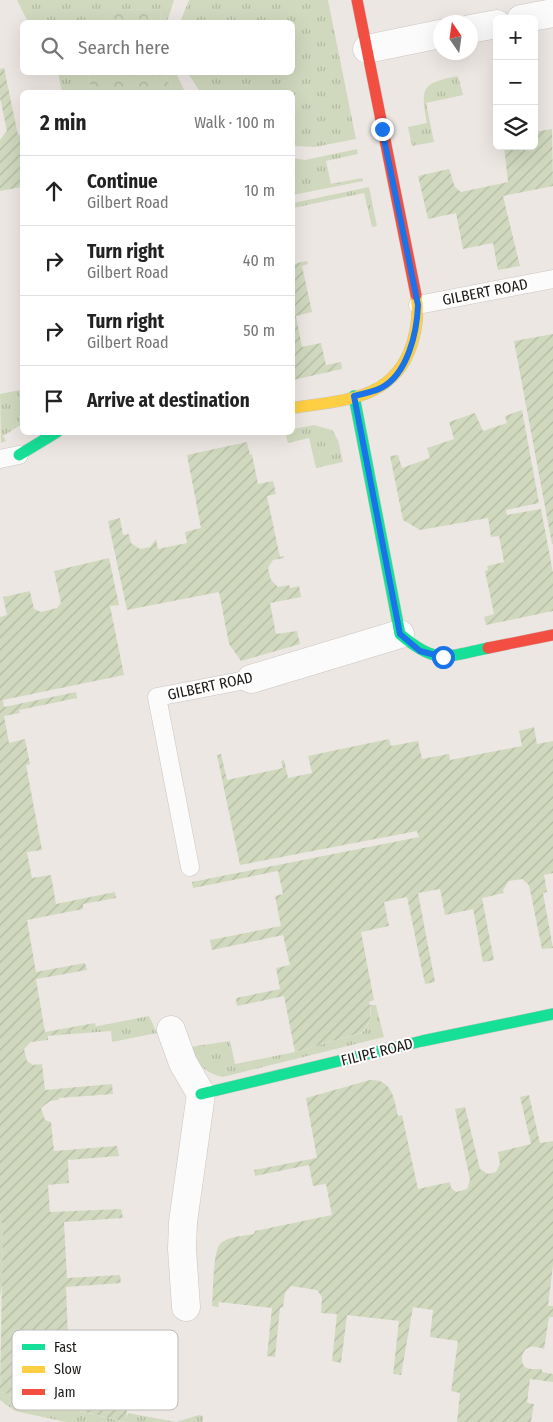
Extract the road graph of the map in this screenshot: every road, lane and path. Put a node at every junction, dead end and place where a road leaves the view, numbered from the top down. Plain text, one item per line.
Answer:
1 (357, 0) edge
2 (553, 13) edge
3 (538, 16) edge
4 (493, 25) edge
5 (478, 28) edge
6 (433, 35) edge
7 (367, 49) junction
8 (553, 279) edge
9 (418, 305) junction
10 (354, 396) junction
11 (295, 407) edge
12 (52, 435) edge
13 (18, 455) joint
14 (0, 459) edge
15 (400, 634) junction
16 (553, 635) edge
17 (250, 679) joint
18 (190, 867) dead end
19 (553, 1014) edge
20 (171, 1030) dead end
21 (201, 1094) junction
22 (186, 1306) dead end

1 - 7 street
2 - 3 street
4 - 5 street
6 - 7 street
7 - 9 street
8 - 9 lane, GILBERT ROAD
9 - 10 street
10 - 11 street
10 - 15 street
12 - 13 street
13 - 14 lane
15 - 16 street
15 - 17 street, GILBERT ROAD
17 - 18 lane, GILBERT ROAD
19 - 21 street, FILIPE ROAD
20 - 21 street
21 - 22 street

